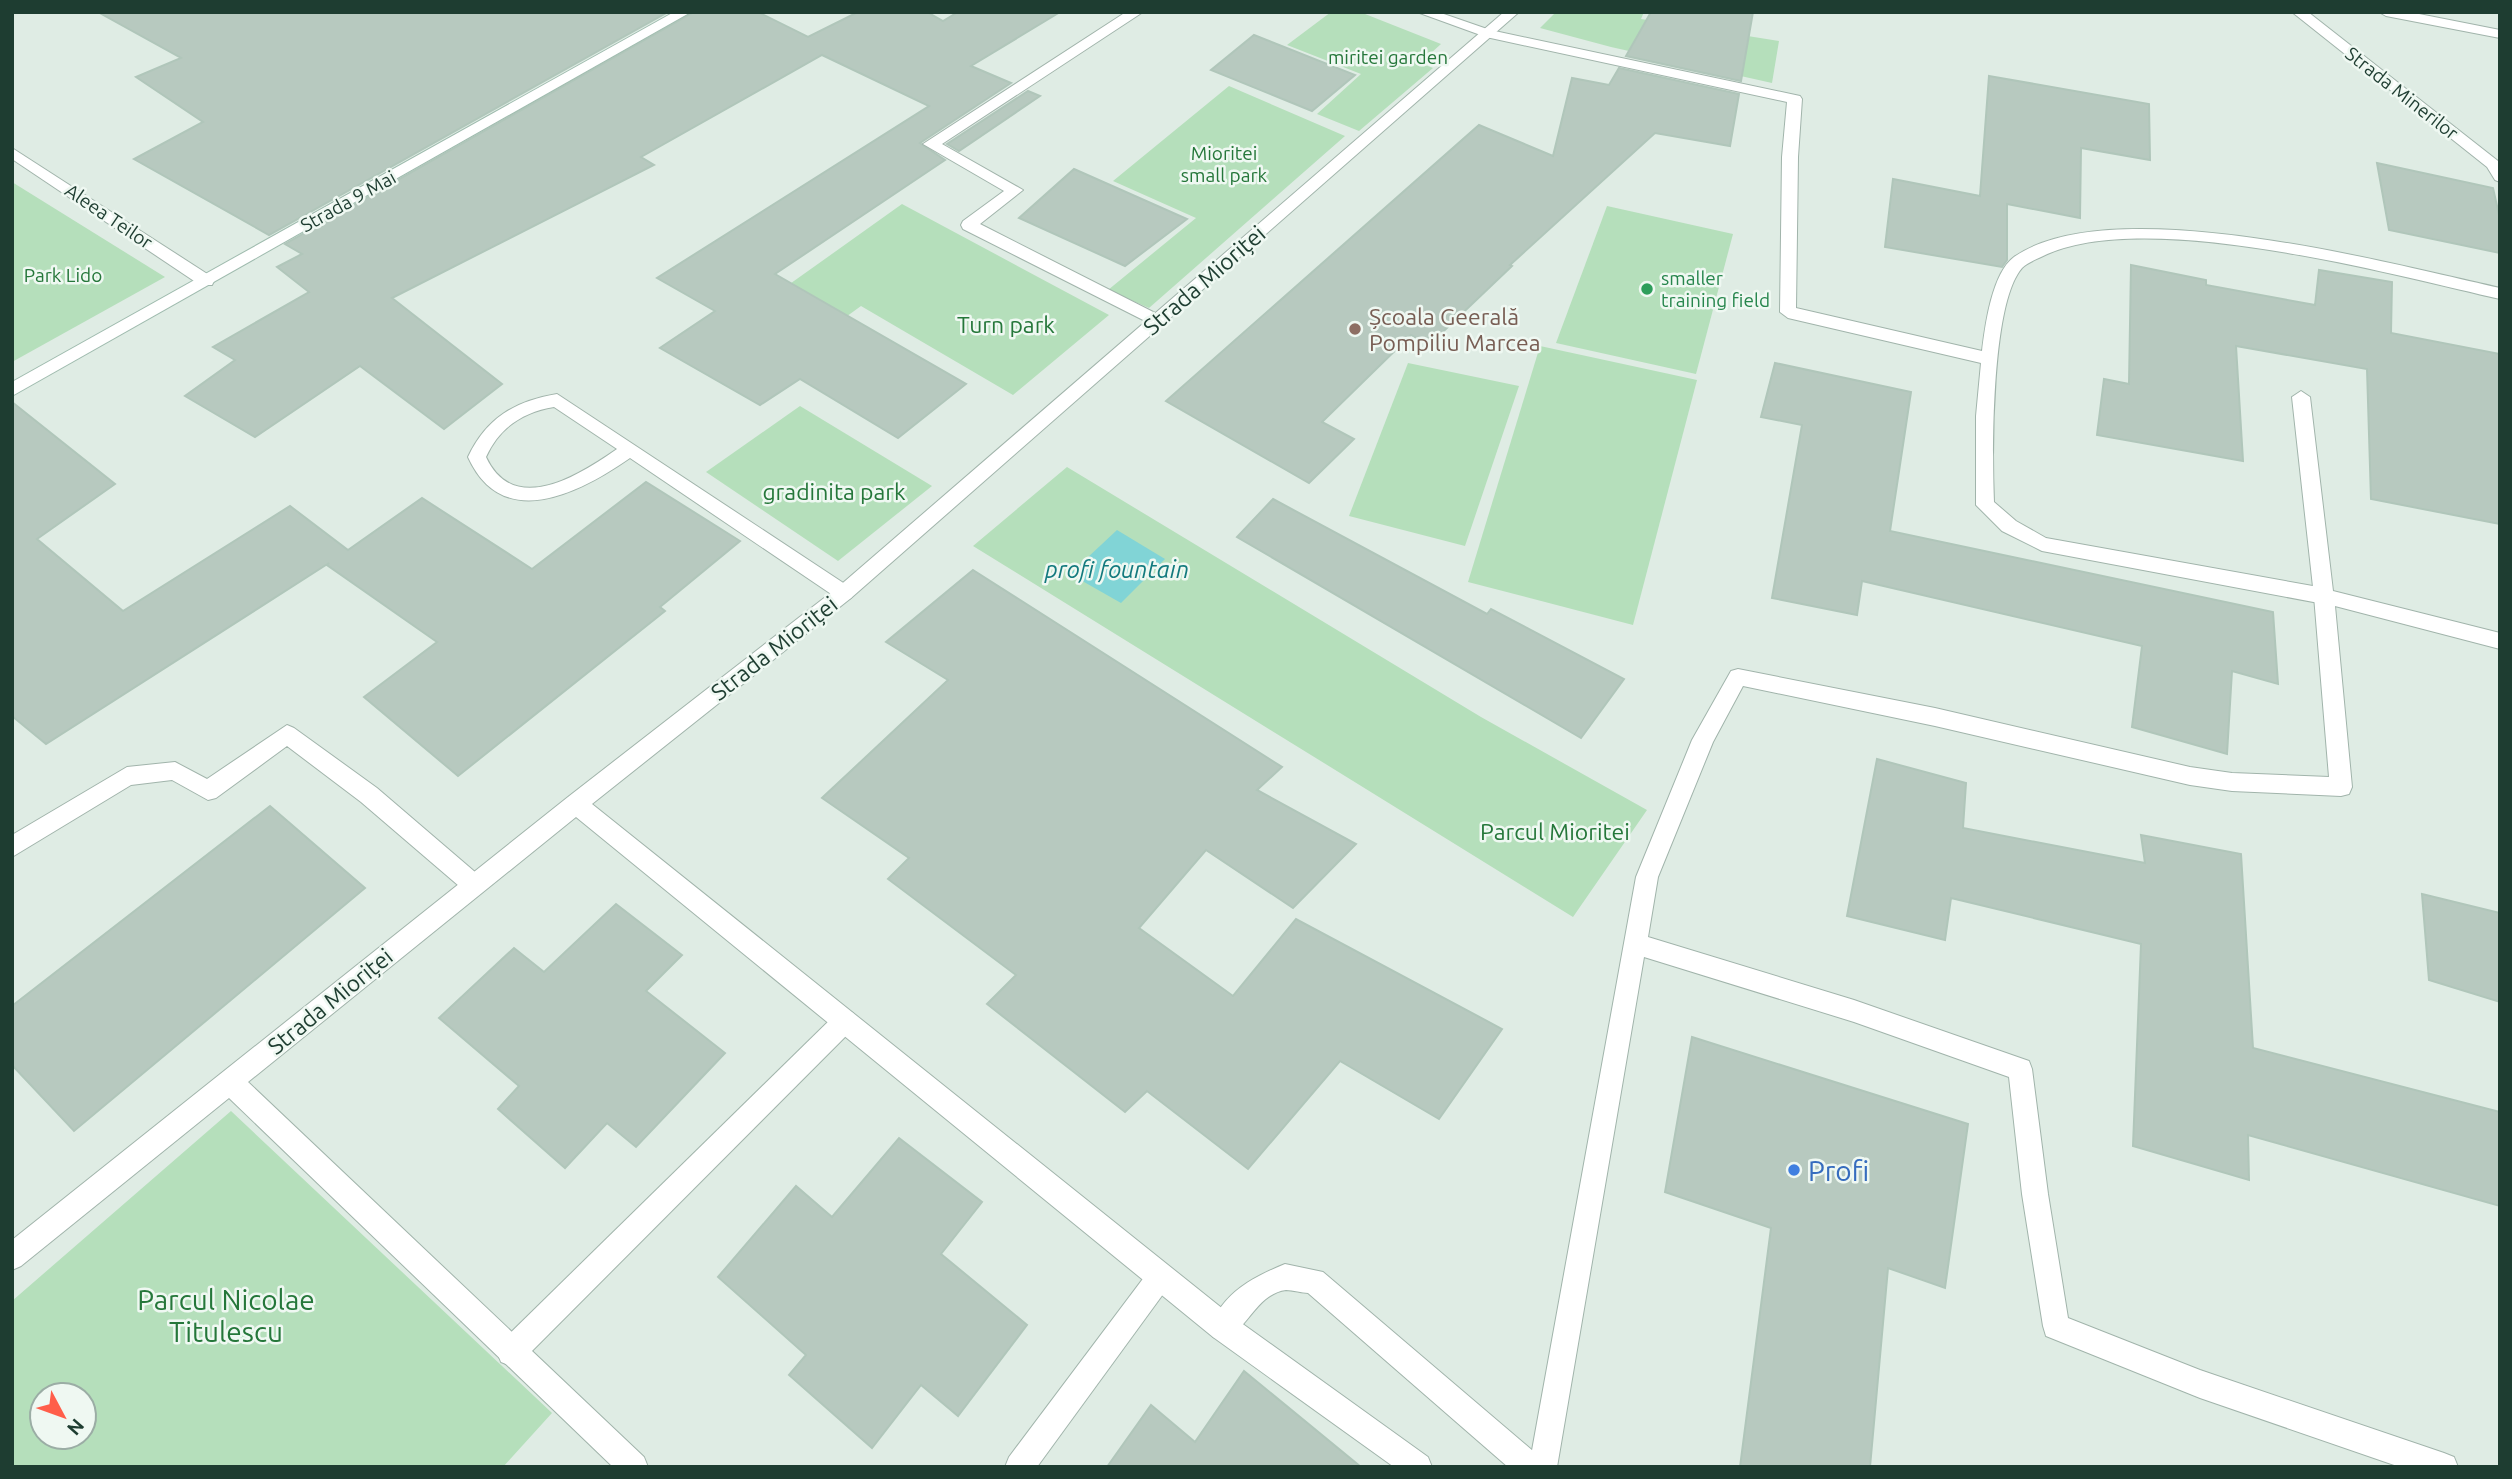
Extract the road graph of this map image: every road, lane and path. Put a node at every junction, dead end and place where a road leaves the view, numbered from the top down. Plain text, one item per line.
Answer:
1 (684, 12) edge
2 (1136, 12) edge
3 (1424, 12) edge
4 (1512, 12) edge
5 (2299, 12) edge
6 (2386, 12) edge
7 (1486, 33) junction
8 (2500, 34) edge
9 (15, 156) edge
10 (2500, 177) edge
11 (206, 281) junction
12 (2500, 294) edge
13 (1157, 321) junction
14 (1990, 359) junction
15 (12, 390) edge
16 (2301, 397) dead end
17 (631, 449) junction
18 (844, 593) junction
19 (2324, 596) junction
20 (2500, 641) edge
21 (576, 804) junction
22 (12, 847) edge
23 (474, 885) junction
24 (1636, 944) junction
25 (845, 1021) junction
26 (230, 1082) junction
27 (12, 1257) edge
28 (1160, 1277) junction
29 (1223, 1327) junction
30 (511, 1352) junction
31 (634, 1467) edge
32 (1019, 1467) edge
33 (1418, 1467) edge
34 (1530, 1467) edge
35 (1543, 1467) edge
36 (2444, 1467) edge

1 - 11 street, Strada 9 Mai
2 - 13 street
3 - 7 street
4 - 7 street, Strada Mioriței
5 - 10 street, Strada Minerilor
6 - 8 street
7 - 13 street, Strada Mioriței
7 - 14 street
9 - 11 street, Aleea Teilor
11 - 15 street, Strada 9 Mai
12 - 14 street
13 - 18 street, Strada Mioriței
14 - 19 street
16 - 19 street
17 - 17 street
17 - 18 street
18 - 21 street, Strada Mioriței
19 - 20 street
19 - 24 street
21 - 23 street, Strada Mioriței
21 - 25 street
22 - 23 street
23 - 26 street, Strada Mioriței
24 - 35 street
24 - 36 street
25 - 28 street
25 - 30 street
26 - 27 street, Strada Mioriței
26 - 30 street
28 - 29 street
28 - 32 street
29 - 33 street
29 - 34 street
30 - 31 street

